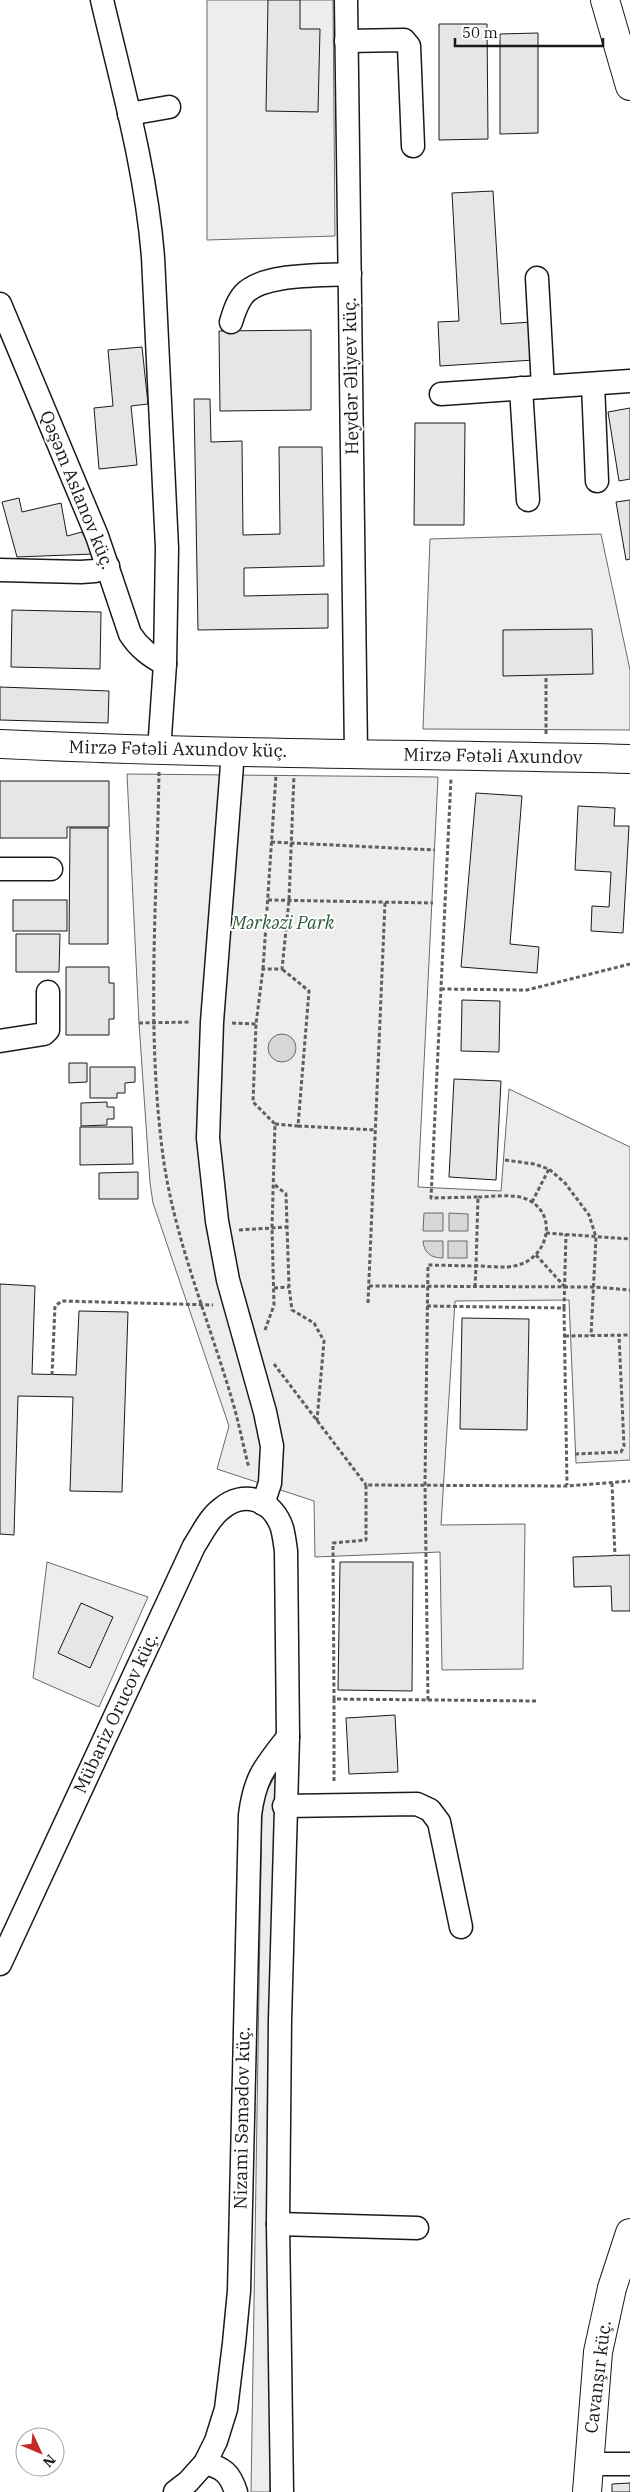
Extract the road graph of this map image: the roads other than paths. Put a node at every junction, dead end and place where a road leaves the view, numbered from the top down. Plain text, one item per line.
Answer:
1 (102, 0) edge
2 (346, 0) edge
3 (605, 0) edge
4 (346, 41) junction
5 (630, 86) edge
6 (169, 108) dead end
7 (129, 114) junction
8 (414, 146) dead end
9 (350, 274) junction
10 (537, 278) dead end
11 (0, 304) edge
12 (231, 322) dead end
13 (630, 381) edge
14 (593, 384) junction
15 (543, 387) junction
16 (521, 388) junction
17 (441, 394) dead end
18 (597, 481) dead end
19 (528, 500) dead end
20 (108, 566) junction
21 (0, 570) edge
22 (165, 664) junction
23 (0, 744) edge
24 (160, 751) junction
25 (233, 752) junction
26 (356, 753) junction
27 (630, 759) edge
28 (0, 869) edge
29 (51, 869) dead end
30 (48, 992) dead end
31 (0, 1041) edge
32 (256, 1501) junction
33 (288, 1737) junction
34 (284, 1806) junction
35 (461, 1927) dead end
36 (0, 1964) edge
37 (278, 2224) junction
38 (417, 2228) dead end
39 (630, 2233) edge
40 (205, 2463) junction
41 (589, 2464) junction
42 (630, 2464) edge
43 (175, 2492) edge
44 (236, 2492) edge
45 (282, 2492) edge
46 (587, 2492) edge

1 - 7 street
2 - 4 street, Heydər Əliyev küç.
3 - 5 main road
4 - 8 street
4 - 9 street, Heydər Əliyev küç.
6 - 7 street
7 - 22 street
9 - 12 street
9 - 26 street, Heydər Əliyev küç.
10 - 15 street
11 - 20 street, Qəşəm Aslanov küç.
13 - 14 street
14 - 15 street
14 - 18 street
15 - 16 street
16 - 17 street
16 - 19 street
20 - 21 street
20 - 22 street, Qəşəm Aslanov küç.
22 - 24 street
23 - 24 main road, Mirzə Fətəli Axundov küç.
24 - 25 main road, Mirzə Fətəli Axundov küç.
25 - 26 main road, Mirzə Fətəli Axundov küç.
25 - 32 street
26 - 27 main road, Mirzə Fətəli Axundov
28 - 29 street
30 - 31 street
32 - 33 street
32 - 36 street, Mübariz Orucov küç.
33 - 34 street
33 - 40 street, Nizami Səmədov küç.
34 - 35 street
34 - 37 street
37 - 38 street
37 - 45 street
39 - 41 main road, Cavanşır küç.
40 - 43 street, Nizami Səmədov küç.
40 - 44 street
41 - 42 street
41 - 46 main road, Cavanşır küç.

